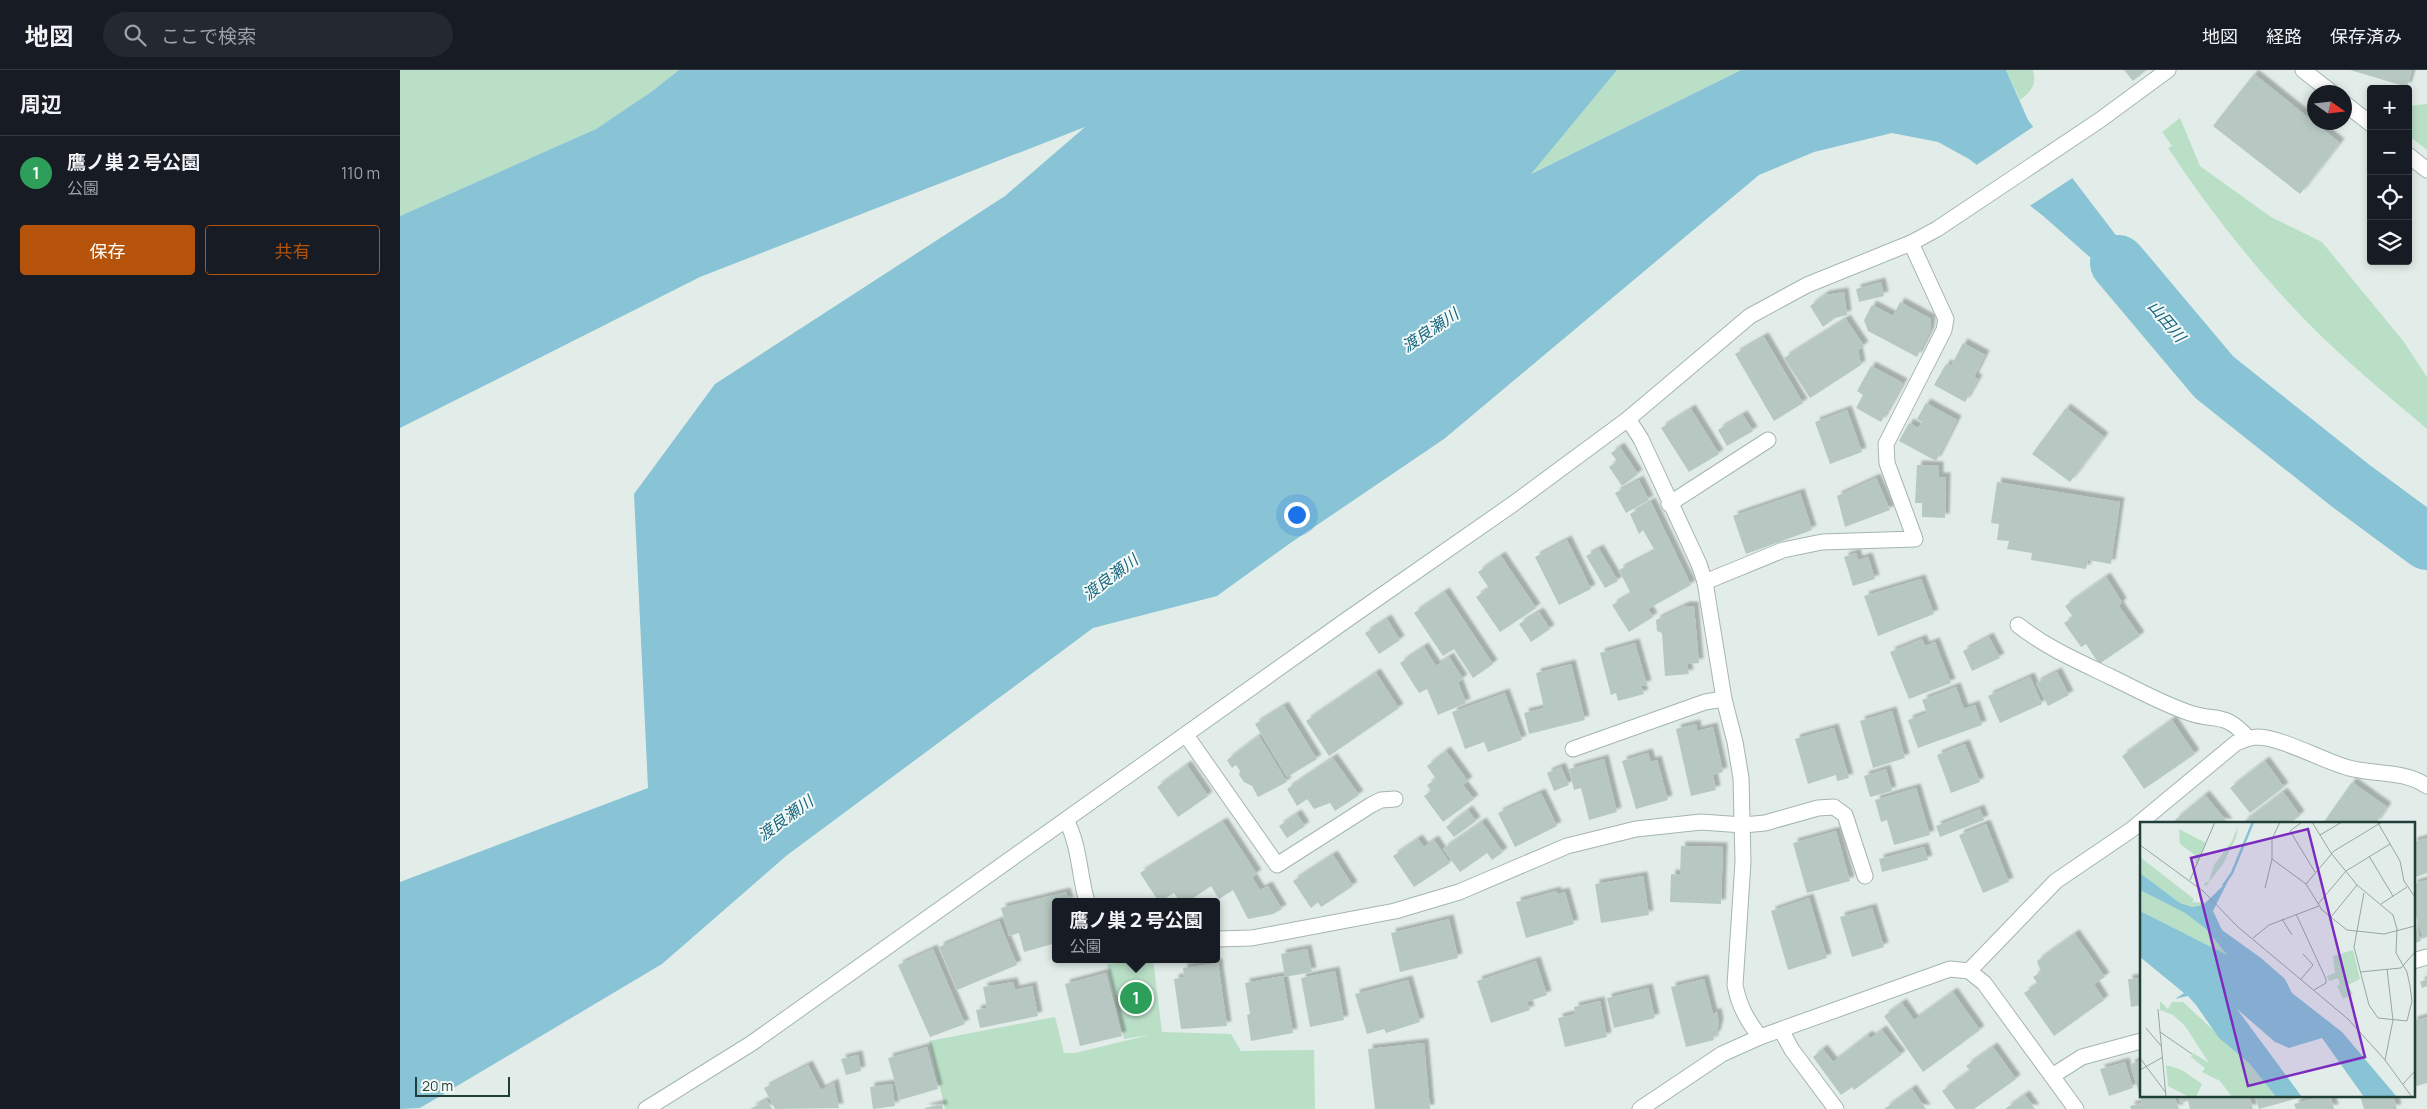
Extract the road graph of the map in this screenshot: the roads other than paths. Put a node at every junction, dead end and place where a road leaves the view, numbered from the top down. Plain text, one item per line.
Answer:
1 (2168, 70) edge
2 (2303, 70) edge
3 (2322, 85) edge
4 (2352, 109) edge
5 (2367, 121) edge
6 (2412, 158) edge
7 (2427, 170) edge
8 (1911, 243) junction
9 (1628, 418) junction
10 (1768, 440) dead end
11 (1669, 504) junction
12 (1705, 582) junction
13 (2018, 625) dead end
14 (1724, 699) junction
15 (1186, 735) junction
16 (2248, 738) junction
17 (1573, 749) dead end
18 (2427, 786) edge
19 (1395, 799) dead end
20 (1066, 820) junction
21 (2141, 822) edge
22 (2140, 823) edge
23 (1743, 825) junction
24 (1865, 876) dead end
25 (1086, 898) edge
26 (1220, 940) edge
27 (2427, 957) edge
28 (2414, 962) edge
29 (1969, 971) junction
30 (1781, 1030) junction
31 (1760, 1037) junction
32 (2140, 1042) edge
33 (2052, 1076) junction
34 (646, 1109) edge
35 (1640, 1109) edge
36 (1836, 1109) edge
37 (2076, 1109) edge

1 - 8 street
2 - 3 street
4 - 5 street
6 - 7 street
8 - 9 street
8 - 12 street
9 - 11 street
9 - 15 street
10 - 11 street
11 - 12 street
12 - 14 street
13 - 16 street
14 - 17 street
14 - 23 street
15 - 19 street
15 - 20 street
16 - 18 street
16 - 21 street
20 - 25 street
20 - 34 street
22 - 29 street
23 - 24 street
23 - 26 street
23 - 31 street
27 - 28 street
29 - 30 street
29 - 33 street
30 - 31 street
30 - 36 street
31 - 35 street
32 - 33 street
33 - 37 street

